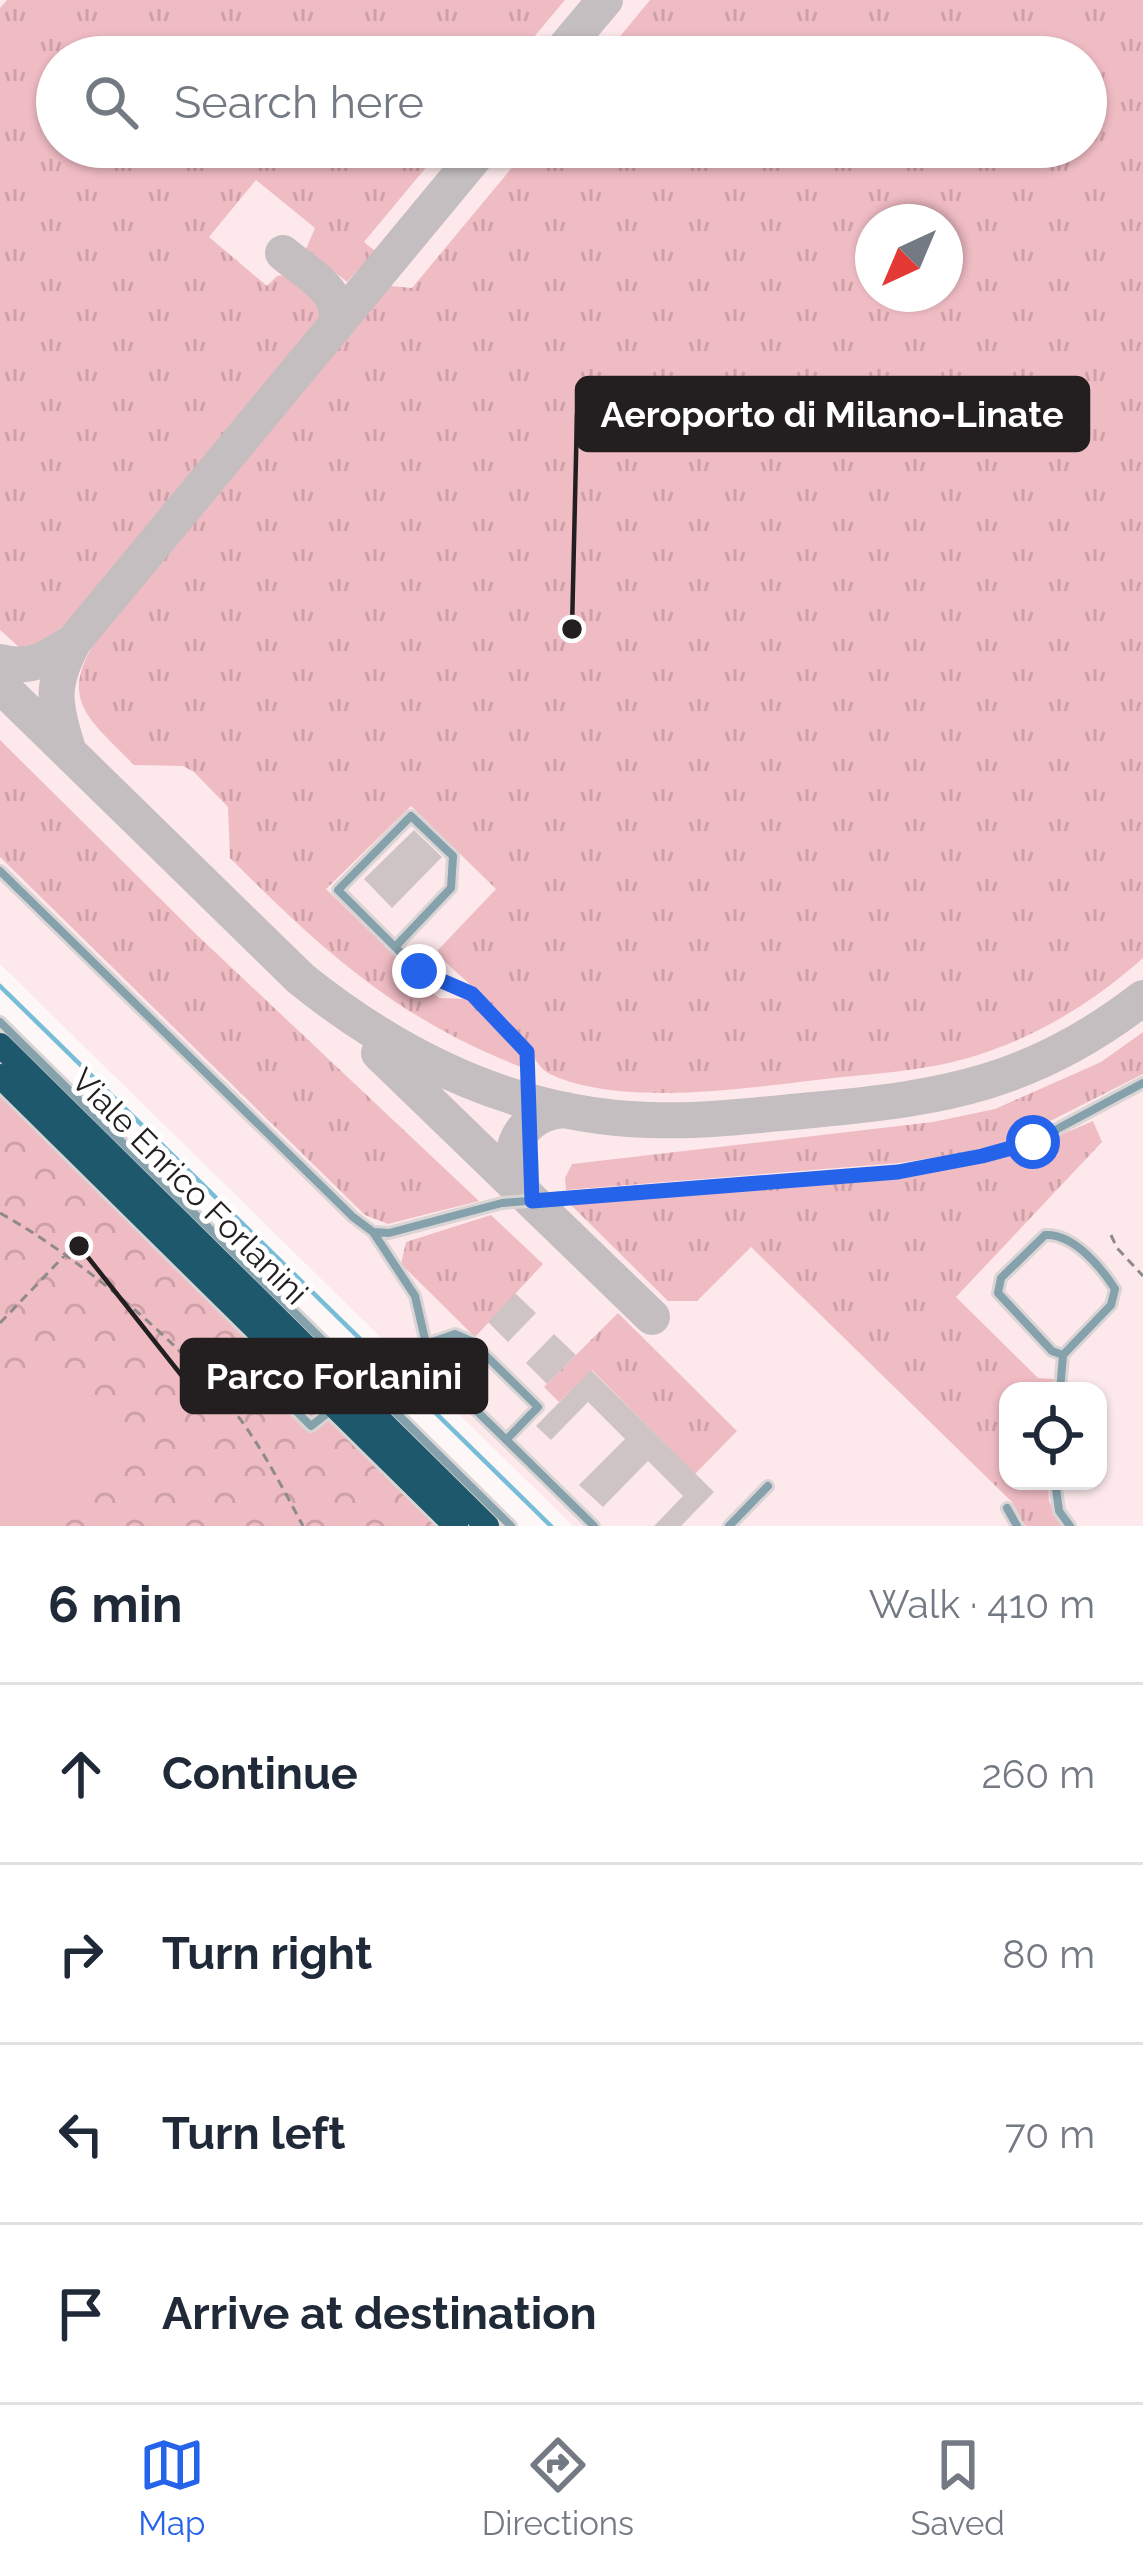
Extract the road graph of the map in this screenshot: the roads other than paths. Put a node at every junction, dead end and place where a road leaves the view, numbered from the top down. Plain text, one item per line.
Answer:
1 (0, 871) edge
2 (395, 947) junction
3 (0, 1022) edge
4 (0, 1045) edge
5 (0, 1076) edge
6 (1143, 1083) edge
7 (532, 1201) junction
8 (374, 1232) junction
9 (426, 1344) junction
10 (1063, 1355) junction
11 (1061, 1382) edge
12 (288, 1403) dead end
13 (335, 1407) junction
14 (506, 1440) junction
15 (768, 1486) dead end
16 (1056, 1490) edge
17 (1006, 1508) dead end
18 (456, 1526) edge
19 (487, 1526) edge
20 (511, 1526) edge
21 (594, 1526) edge
22 (729, 1526) edge
23 (1017, 1526) edge
24 (1070, 1526) edge

1 - 8 lane
2 - 2 lane
2 - 7 lane
3 - 20 lane
4 - 19 main road, Viale Enrico Forlanini
5 - 13 main road, Viale Enrico Forlanini
6 - 7 lane
7 - 8 lane
8 - 9 lane
9 - 14 lane
9 - 14 lane
10 - 10 lane
10 - 11 lane
12 - 13 lane
13 - 18 main road, Viale Enrico Forlanini
14 - 21 lane
15 - 22 lane
16 - 24 lane
17 - 23 lane

